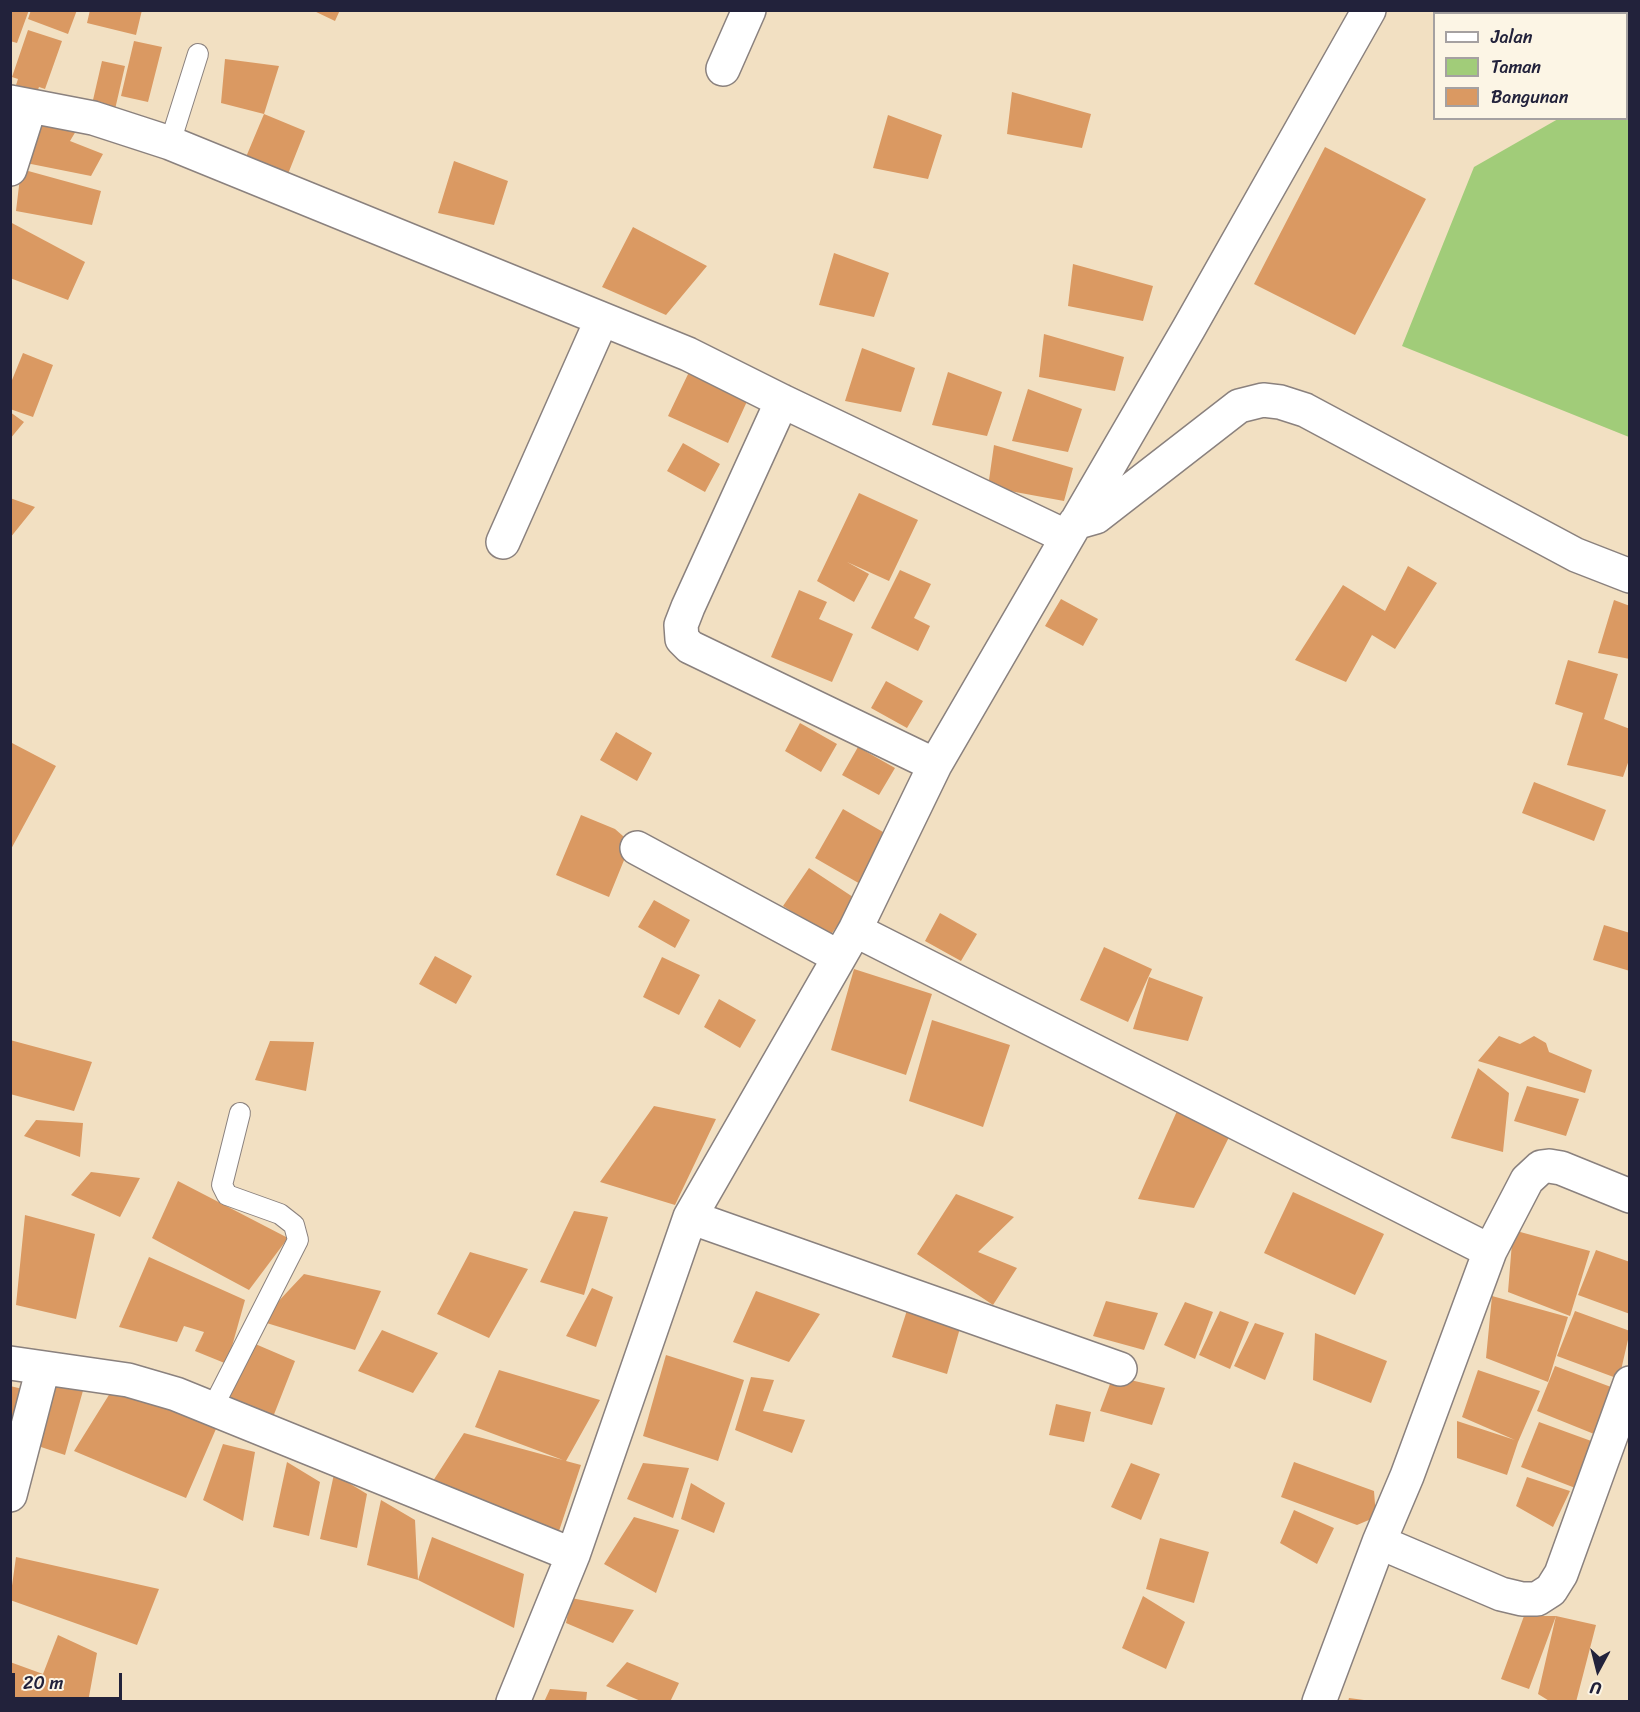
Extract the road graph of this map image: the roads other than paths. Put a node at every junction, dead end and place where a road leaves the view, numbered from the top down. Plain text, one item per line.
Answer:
1 (749, 10) edge
2 (1369, 10) edge
3 (198, 54) dead end
4 (723, 69) dead end
5 (20, 104) edge
6 (170, 142) junction
7 (10, 169) edge
8 (602, 319) junction
9 (782, 401) junction
10 (1071, 530) junction
11 (503, 542) dead end
12 (1629, 576) edge
13 (935, 765) junction
14 (638, 848) dead end
15 (847, 944) junction
16 (240, 1113) dead end
17 (1629, 1196) edge
18 (690, 1217) junction
19 (1490, 1251) junction
20 (10, 1363) edge
21 (43, 1368) junction
22 (1120, 1369) dead end
23 (1629, 1383) edge
24 (213, 1407) junction
25 (10, 1495) edge
26 (1379, 1542) junction
27 (573, 1555) junction
28 (513, 1701) edge
29 (1319, 1701) edge

1 - 4 street
2 - 10 street
3 - 6 lane
5 - 6 street
5 - 7 street
6 - 8 street
8 - 9 street
8 - 11 street
9 - 10 street
9 - 13 street
10 - 12 street
10 - 13 street
13 - 15 street
14 - 15 street
15 - 18 street
15 - 19 street
16 - 24 lane
17 - 19 street
18 - 22 street
18 - 27 street
19 - 26 street
20 - 21 street
21 - 24 street
21 - 25 street
23 - 26 street
24 - 27 street
26 - 29 street
27 - 28 street

